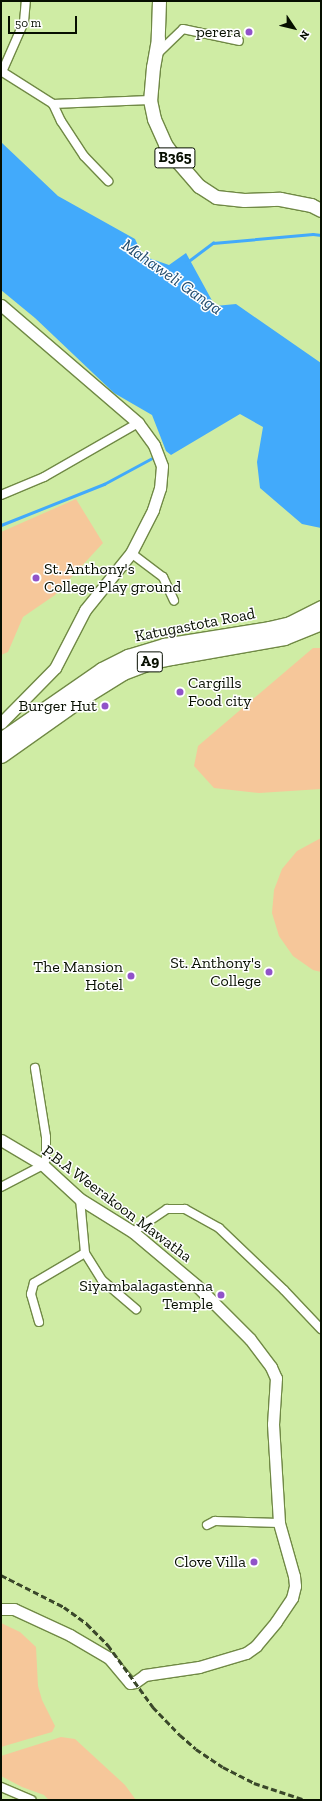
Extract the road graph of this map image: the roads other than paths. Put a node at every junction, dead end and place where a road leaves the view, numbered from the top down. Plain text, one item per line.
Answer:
1 (26, 1) edge
2 (159, 1) edge
3 (239, 41) dead end
4 (156, 55) junction
5 (2, 72) edge
6 (150, 100) junction
7 (53, 104) junction
8 (108, 181) dead end
9 (321, 210) edge
10 (1, 305) edge
11 (138, 424) junction
12 (1, 495) edge
13 (131, 552) junction
14 (174, 601) dead end
15 (321, 608) edge
16 (321, 622) edge
17 (1, 723) edge
18 (1, 740) edge
19 (1, 755) edge
20 (35, 1068) dead end
21 (1, 1140) edge
22 (43, 1165) junction
23 (1, 1187) edge
24 (80, 1199) junction
25 (133, 1232) junction
26 (85, 1253) junction
27 (136, 1309) dead end
28 (39, 1322) dead end
29 (321, 1329) edge
30 (279, 1523) junction
31 (207, 1525) dead end
32 (1, 1609) edge
33 (1, 1787) edge
34 (31, 1800) edge

1 - 5 street
2 - 4 main road, B365
3 - 4 street
4 - 6 main road, B365
5 - 7 street
6 - 7 street
6 - 9 main road, B365
7 - 8 street
10 - 11 street
11 - 12 street
11 - 13 street
13 - 14 street
13 - 17 street
15 - 18 highway, Katugastota Road / A9
16 - 19 highway, Katugastota Road / A9
20 - 22 street
21 - 22 street, P.B.A Weerakoon Mawatha
22 - 23 street
22 - 24 street, P.B.A Weerakoon Mawatha
24 - 25 street, P.B.A Weerakoon Mawatha
24 - 26 street
25 - 29 street
25 - 30 street, P.B.A Weerakoon Mawatha
26 - 27 street
26 - 28 street
30 - 31 street
30 - 32 street, P.B.A Weerakoon Mawatha
33 - 34 street

